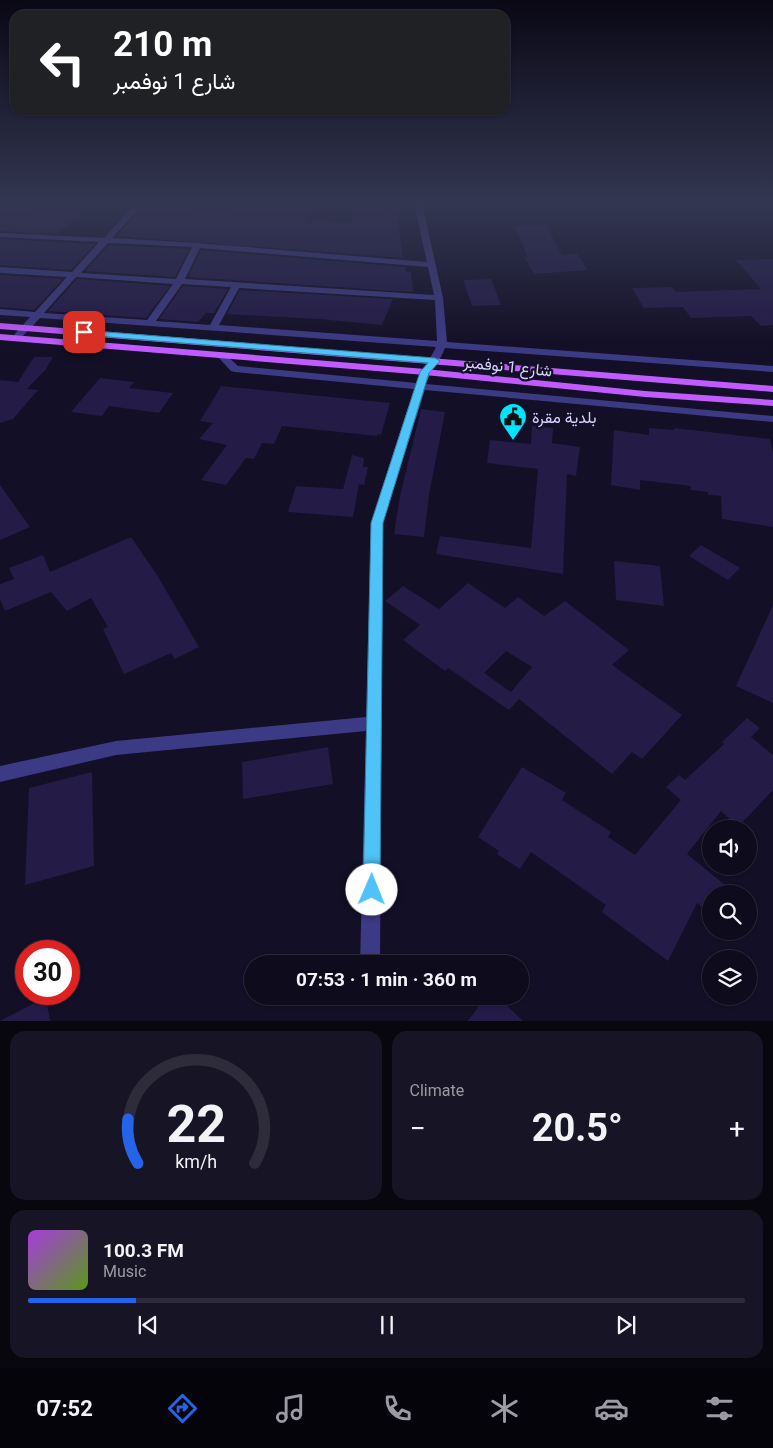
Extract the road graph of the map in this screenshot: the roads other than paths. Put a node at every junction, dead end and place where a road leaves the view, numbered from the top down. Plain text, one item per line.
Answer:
1 (97, 251) edge
2 (194, 251) edge
3 (263, 251) edge
4 (429, 251) edge
5 (432, 265) junction
6 (0, 270) edge
7 (75, 276) junction
8 (179, 282) junction
9 (236, 286) junction
10 (439, 298) junction
11 (0, 312) edge
12 (40, 315) junction
13 (150, 323) junction
14 (0, 326) edge
15 (28, 328) junction
16 (213, 328) junction
17 (0, 337) edge
18 (16, 338) junction
19 (442, 343) junction
20 (221, 355) joint
21 (435, 361) junction
22 (773, 369) edge
23 (422, 379) junction
24 (773, 389) edge
25 (772, 406) edge
26 (773, 419) edge
27 (374, 724) junction
28 (0, 774) edge
29 (370, 955) edge

1 - 7 street
2 - 8 street
3 - 5 street
4 - 5 street
5 - 10 street
6 - 7 street
7 - 8 street
7 - 12 street
8 - 9 street
8 - 13 street
9 - 10 street
9 - 16 street
10 - 19 street
11 - 12 street
12 - 13 street
12 - 15 street
13 - 16 street
14 - 15 main road, شارع 1 نوفمبر
15 - 18 street
15 - 21 main road, شارع 1 نوفمبر
16 - 19 street
17 - 18 main road
18 - 20 main road
19 - 21 street
19 - 22 street
20 - 23 street
21 - 23 street
21 - 24 main road, شارع 1 نوفمبر
23 - 25 main road, شارع 1 نوفمبر
23 - 26 street
23 - 27 street
27 - 28 street
27 - 29 street

